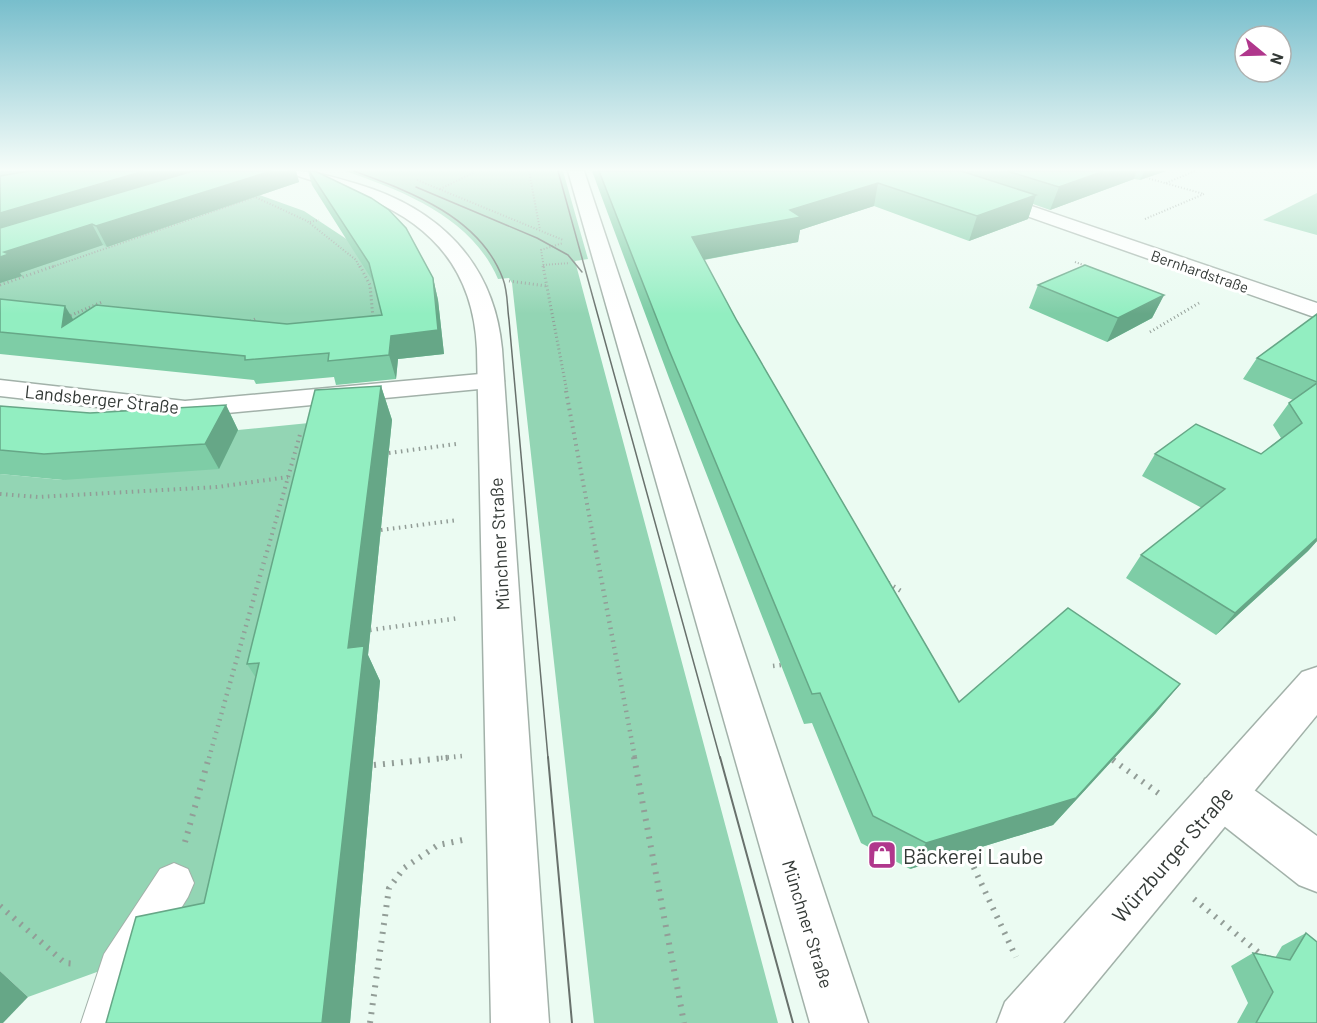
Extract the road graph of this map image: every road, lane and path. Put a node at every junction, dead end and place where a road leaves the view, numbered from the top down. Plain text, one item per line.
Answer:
1 (195, 219) edge
2 (303, 219) edge
3 (420, 219) edge
4 (510, 219) edge
5 (538, 219) edge
6 (591, 219) edge
7 (1051, 219) edge
8 (1146, 219) edge
9 (319, 220) edge
10 (309, 222) junction
11 (1139, 222) dead end
12 (540, 231) junction
13 (120, 239) edge
14 (127, 242) junction
15 (1075, 262) dead end
16 (1090, 267) edge
17 (370, 273) edge
18 (364, 275) junction
19 (1233, 282) junction
20 (1, 284) edge
21 (102, 302) dead end
22 (380, 303) edge
23 (372, 304) junction
24 (1317, 311) edge
25 (64, 318) edge
26 (256, 318) edge
27 (59, 320) edge
28 (69, 321) edge
29 (245, 324) edge
30 (373, 325) edge
31 (1150, 332) edge
32 (491, 381) junction
33 (0, 388) edge
34 (310, 398) junction
35 (494, 439) junction
36 (389, 453) dead end
37 (288, 477) junction
38 (0, 494) edge
39 (497, 515) junction
40 (381, 530) dead end
41 (881, 578) edge
42 (904, 593) dead end
43 (442, 621) dead end
44 (370, 630) dead end
45 (1317, 685) edge
46 (508, 751) junction
47 (1113, 760) edge
48 (374, 765) dead end
49 (1210, 809) junction
50 (512, 832) junction
51 (966, 851) edge
52 (1317, 867) edge
53 (1158, 870) junction
54 (174, 883) joint
55 (0, 906) edge
56 (1271, 963) edge
57 (119, 969) junction
58 (1033, 1015) edge
59 (102, 1023) edge
60 (370, 1023) edge
61 (520, 1023) edge
62 (684, 1023) edge
63 (839, 1023) edge

1 - 14 path
2 - 10 path
3 - 32 street, Münchner Straße
4 - 12 path
5 - 12 path
6 - 63 street, Münchner Straße
7 - 19 street, Bernhardstraße
8 - 11 path
9 - 10 path
10 - 18 path
12 - 62 path
13 - 14 path
14 - 20 path
15 - 16 path
17 - 18 path
18 - 23 path
19 - 24 street, Bernhardstraße
19 - 31 path
21 - 25 path
22 - 23 path
23 - 30 path
26 - 29 path
27 - 28 path
32 - 34 street, Landsberger Straße
32 - 35 street, Münchner Straße
33 - 34 street, Landsberger Straße
34 - 37 path
35 - 36 path
35 - 39 street, Münchner Straße
37 - 38 path
37 - 54 path
39 - 40 path
39 - 46 street, Münchner Straße
41 - 42 path
43 - 44 path
45 - 49 street, Würzburger Straße
46 - 48 path
46 - 50 street, Münchner Straße
47 - 49 path
49 - 52 street
49 - 53 street, Würzburger Straße
50 - 60 path
50 - 61 street, Münchner Straße
51 - 58 path
53 - 56 path
53 - 58 street, Würzburger Straße
54 - 57 lane
55 - 57 path
57 - 59 lane

